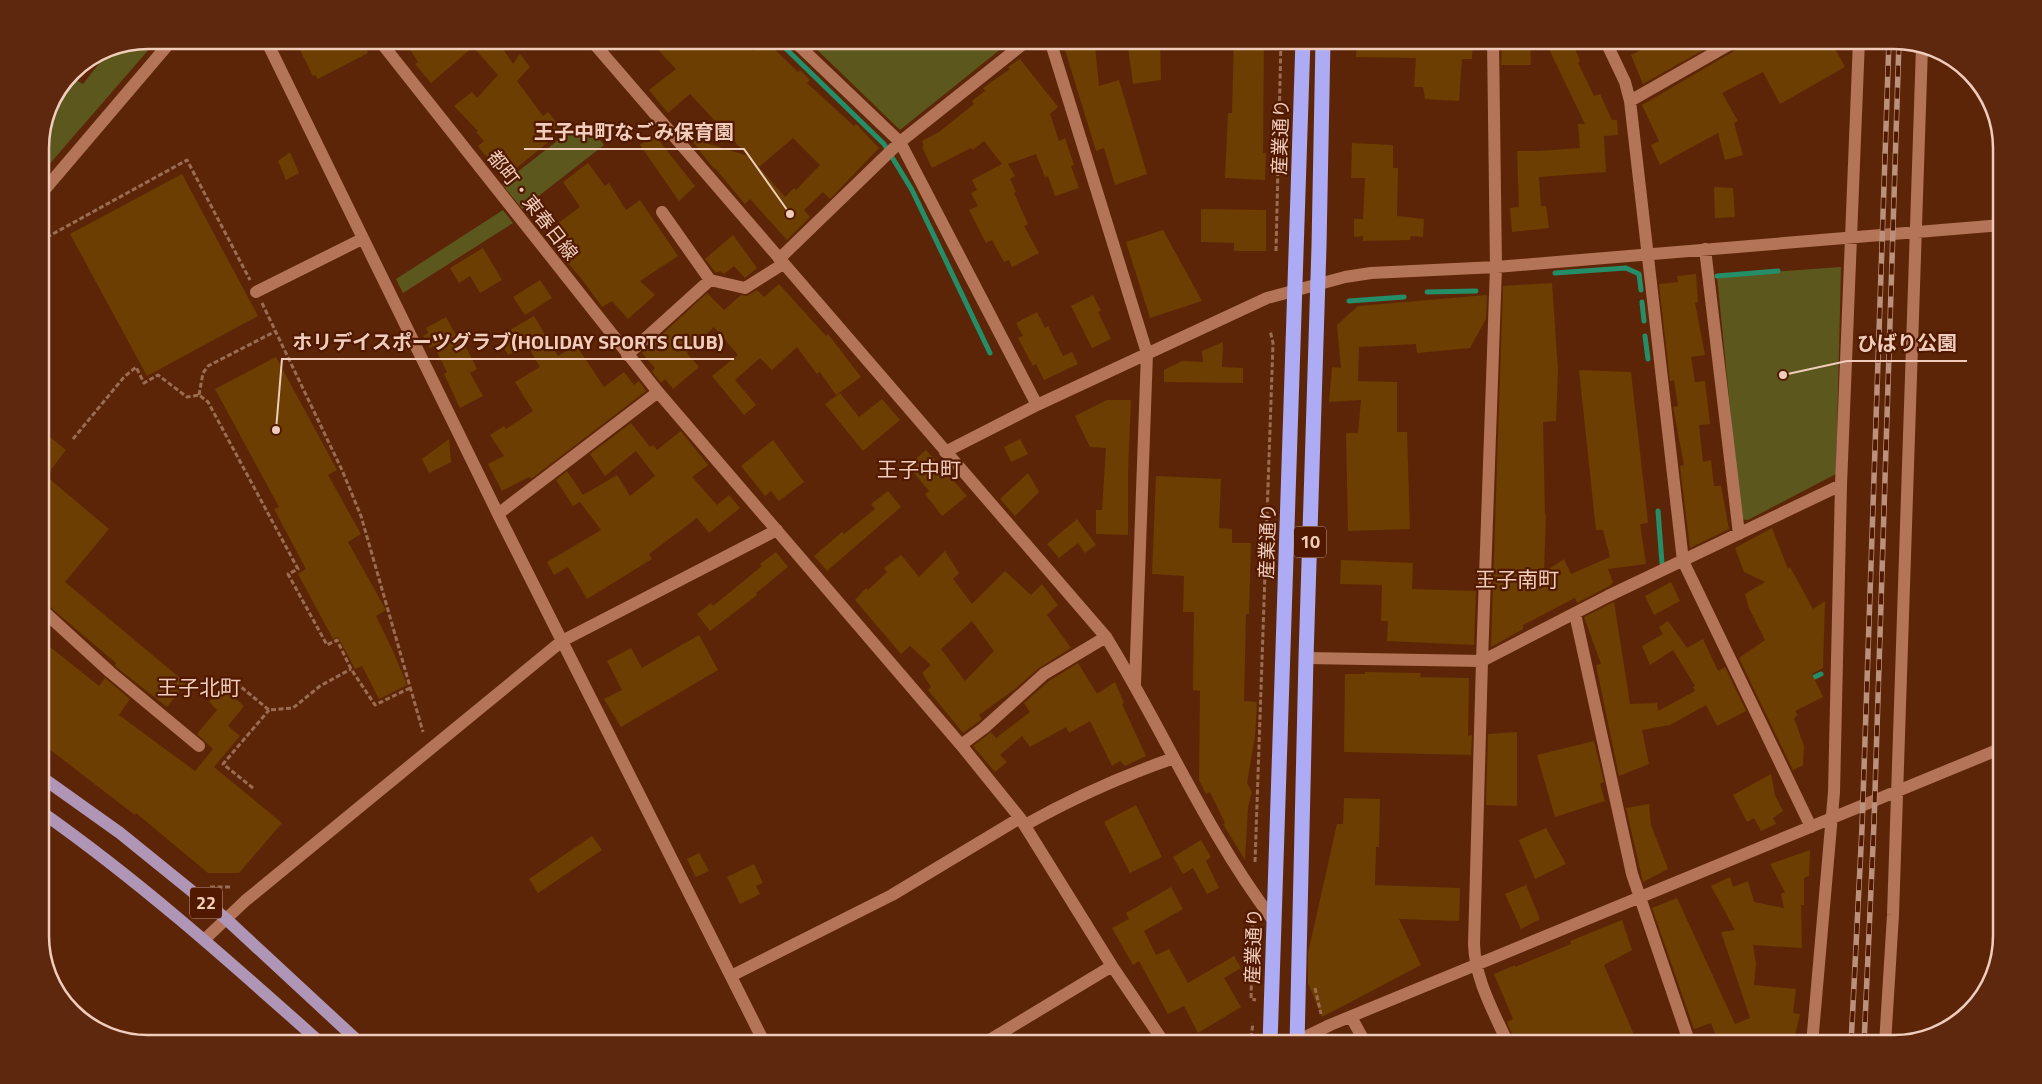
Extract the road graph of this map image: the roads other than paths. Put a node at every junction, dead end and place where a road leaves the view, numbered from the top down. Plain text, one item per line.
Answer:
1 (164, 49) edge
2 (270, 49) edge
3 (386, 49) edge
4 (599, 49) edge
5 (802, 49) edge
6 (1017, 49) edge
7 (1053, 49) edge
8 (1303, 49) edge
9 (1323, 49) edge
10 (1492, 49) edge
11 (1609, 49) edge
12 (1722, 49) edge
13 (1859, 49) edge
14 (1922, 53) edge
15 (1630, 101) junction
16 (900, 142) junction
17 (49, 184) edge
18 (662, 212) dead end
19 (1993, 226) edge
20 (1917, 233) junction
21 (1851, 238) junction
22 (362, 239) junction
23 (1704, 250) junction
24 (1648, 254) junction
25 (781, 262) junction
26 (1496, 267) junction
27 (710, 280) junction
28 (1318, 284) junction
29 (1295, 290) junction
30 (256, 292) road end
31 (1147, 353) junction
32 (627, 355) junction
33 (658, 392) junction
34 (1037, 405) junction
35 (945, 452) junction
36 (1841, 485) junction
37 (498, 514) junction
38 (777, 530) junction
39 (1739, 534) junction
40 (1683, 561) junction
41 (1575, 614) junction
42 (49, 616) edge
43 (1106, 637) junction
44 (562, 640) junction
45 (1306, 658) junction
46 (1482, 661) junction
47 (1135, 684) junction
48 (961, 745) junction
49 (199, 746) dead end
50 (1993, 752) edge
51 (1174, 758) junction
52 (49, 782) edge
53 (1896, 792) junction
54 (49, 817) edge
55 (1832, 818) junction
56 (1022, 821) junction
57 (1811, 828) junction
58 (1640, 898) junction
59 (225, 918) junction
60 (1273, 920) junction
61 (205, 939) junction
62 (1112, 966) junction
63 (1476, 966) junction
64 (731, 976) junction
65 (1351, 1017) junction
66 (312, 1035) edge
67 (351, 1035) edge
68 (760, 1035) edge
69 (998, 1035) edge
70 (1159, 1035) edge
71 (1270, 1035) edge
72 (1295, 1035) edge
73 (1312, 1035) edge
74 (1361, 1035) edge
75 (1504, 1035) edge
76 (1687, 1035) edge
77 (1813, 1035) edge
78 (1886, 1035) edge

1 - 17 street
2 - 22 street
3 - 32 street, 都町・東春日線
4 - 25 street
5 - 16 street
6 - 16 street
7 - 31 street
8 - 29 highway, 産業通り / 10
9 - 28 highway, 10
10 - 26 street
11 - 15 street
12 - 15 street
13 - 21 street
14 - 20 street
15 - 24 street
16 - 25 street
16 - 34 street
18 - 27 street
19 - 20 street
20 - 21 street
20 - 53 street
21 - 23 street
21 - 36 street
22 - 30 street
22 - 37 street
23 - 24 street
23 - 39 street
24 - 26 street
24 - 40 street
25 - 27 street
25 - 35 street
26 - 28 street
26 - 46 street
27 - 32 street
28 - 29 street
28 - 45 highway, 10
29 - 31 street
29 - 60 highway, 産業通り / 10
31 - 34 street
31 - 47 street
32 - 33 street, 都町・東春日線
33 - 37 street
33 - 38 street, 都町・東春日線
34 - 35 street
35 - 43 street
36 - 39 street
36 - 55 street
37 - 44 street
38 - 44 street
38 - 48 street, 都町・東春日線
39 - 40 street
40 - 41 street
40 - 57 street
41 - 46 street
41 - 58 street
42 - 49 street
43 - 47 street
43 - 48 street
44 - 59 street
44 - 64 street
45 - 46 street
45 - 72 highway, 10
46 - 63 street
47 - 51 street
48 - 56 street, 都町・東春日線
50 - 53 street
51 - 56 street
51 - 60 street
52 - 59 main road, 22
53 - 55 street
53 - 78 street
54 - 61 main road, 22
55 - 57 street
55 - 77 street
56 - 62 street, 都町・東春日線
56 - 64 street
57 - 58 street
58 - 63 street
58 - 76 street
59 - 61 street
59 - 67 main road, 22
60 - 71 highway, 産業通り / 10
61 - 66 main road, 22
62 - 69 street
62 - 70 street, 都町・東春日線
63 - 65 street
63 - 75 street
64 - 68 street
65 - 73 street
65 - 74 street

